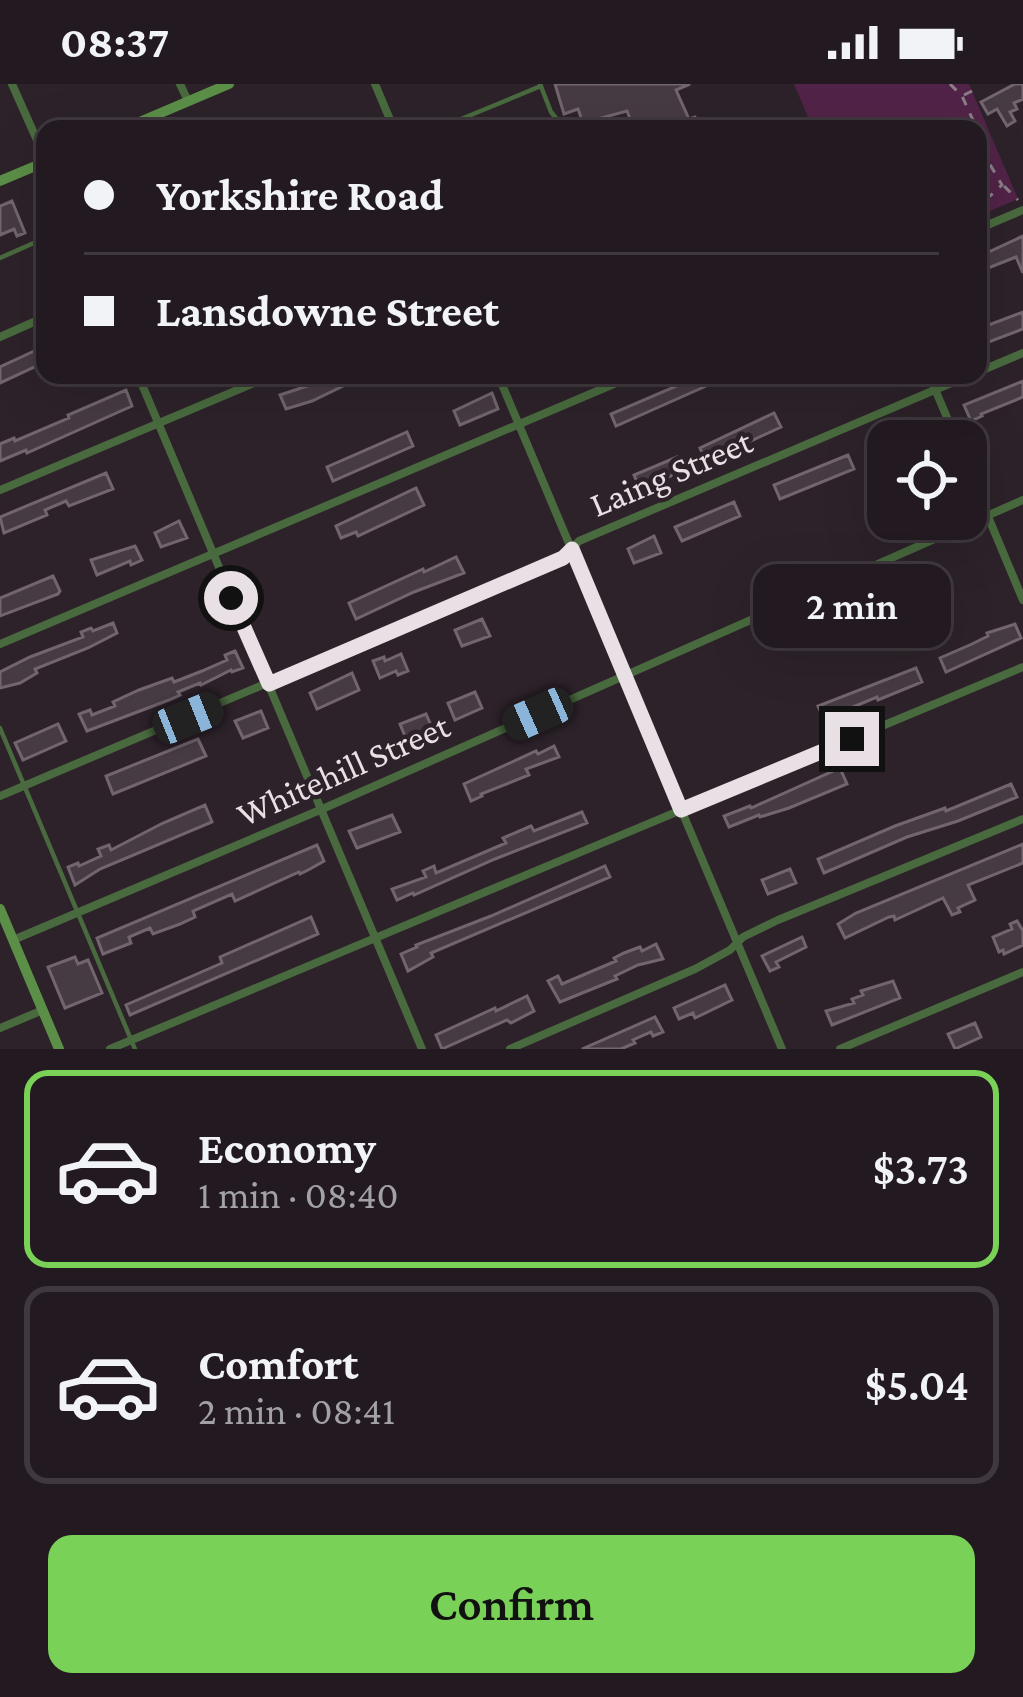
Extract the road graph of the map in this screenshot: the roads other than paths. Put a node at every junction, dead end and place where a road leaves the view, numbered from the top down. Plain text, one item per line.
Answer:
1 (12, 84) edge
2 (181, 84) edge
3 (229, 84) edge
4 (375, 84) edge
5 (540, 85) edge
6 (0, 90) edge
7 (188, 101) junction
8 (144, 120) edge
9 (390, 120) edge
10 (458, 120) edge
11 (558, 120) edge
12 (36, 139) edge
13 (36, 164) edge
14 (0, 181) edge
15 (1023, 210) edge
16 (987, 226) edge
17 (36, 242) edge
18 (0, 258) edge
19 (36, 321) edge
20 (0, 337) edge
21 (1023, 352) edge
22 (987, 367) edge
23 (142, 384) edge
24 (252, 384) edge
25 (502, 384) edge
26 (614, 384) edge
27 (933, 384) edge
28 (949, 384) edge
29 (935, 390) junction
30 (948, 420) edge
31 (159, 423) junction
32 (519, 424) junction
33 (0, 490) edge
34 (1023, 500) edge
35 (987, 515) joint
36 (931, 540) edge
37 (572, 549) junction
38 (212, 555) junction
39 (1023, 600) edge
40 (0, 644) edge
41 (1023, 667) edge
42 (625, 676) junction
43 (269, 684) junction
44 (0, 728) edge
45 (24, 785) junction
46 (0, 796) edge
47 (681, 810) junction
48 (320, 811) junction
49 (1023, 820) edge
50 (0, 909) edge
51 (78, 913) junction
52 (374, 938) junction
53 (13, 940) junction
54 (737, 943) junction
55 (1023, 972) edge
56 (43, 1010) junction
57 (0, 1028) edge
58 (133, 1045) edge
59 (59, 1049) edge
60 (110, 1049) edge
61 (422, 1049) edge
62 (510, 1049) edge
63 (782, 1049) edge
64 (840, 1049) edge

1 - 6 lane
1 - 12 street
2 - 7 street
3 - 7 street
4 - 9 street
5 - 10 lane
5 - 11 lane
7 - 8 street
13 - 14 street
15 - 16 street
17 - 18 lane
19 - 20 street
21 - 22 street, Laing Street
23 - 31 street
24 - 31 street
25 - 32 street
26 - 32 street
27 - 29 street
28 - 29 street, Laing Street
29 - 30 street
29 - 37 street, Laing Street
31 - 33 street
31 - 38 street
32 - 37 street
32 - 38 street
34 - 35 street, Whitehill Street
35 - 39 street
36 - 42 street, Whitehill Street
37 - 42 street
37 - 43 street, Laing Street
38 - 40 street
38 - 43 street
41 - 47 street
42 - 47 street
42 - 48 street, Whitehill Street
43 - 45 street, Laing Street
43 - 48 street
44 - 45 lane
45 - 46 street, Laing Street
45 - 51 lane
47 - 52 street
47 - 54 street
48 - 51 street, Whitehill Street
48 - 52 street
49 - 54 street
50 - 53 street
51 - 53 street, Whitehill Street
51 - 58 lane
52 - 58 street
52 - 61 street
53 - 56 street
54 - 62 street
54 - 63 street
55 - 64 street
56 - 57 street
56 - 59 street
58 - 60 street

